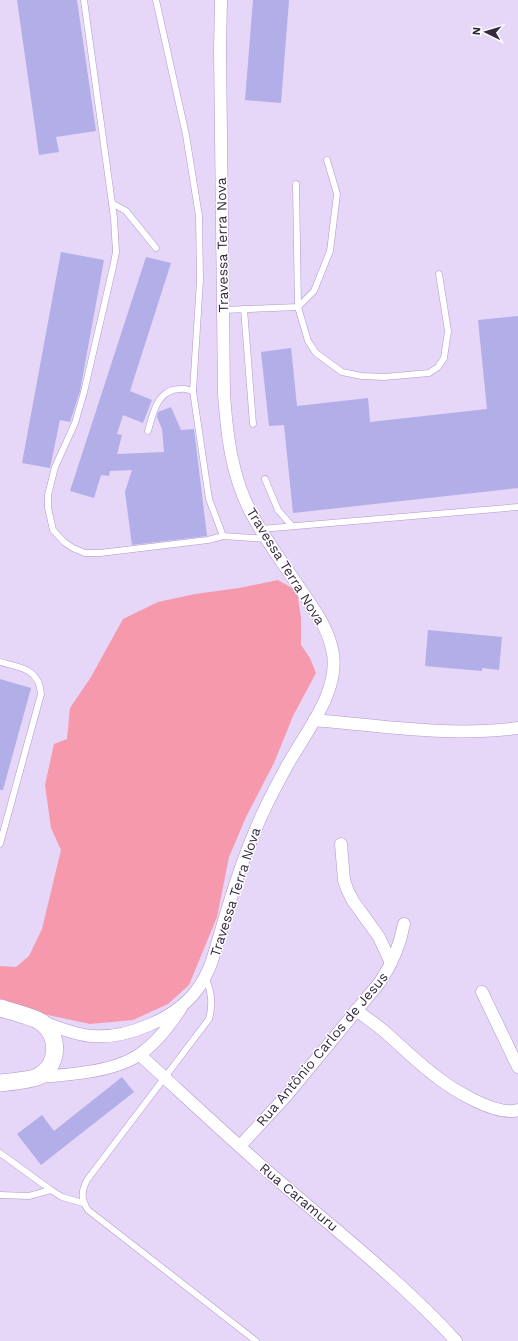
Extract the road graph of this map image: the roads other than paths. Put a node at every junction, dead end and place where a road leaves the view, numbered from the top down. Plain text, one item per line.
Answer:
1 (84, 0) edge
2 (156, 0) edge
3 (215, 0) edge
4 (221, 0) edge
5 (220, 26) junction
6 (327, 160) dead end
7 (296, 184) dead end
8 (112, 203) junction
9 (156, 248) dead end
10 (439, 274) dead end
11 (298, 307) junction
12 (244, 309) junction
13 (223, 310) junction
14 (193, 391) junction
15 (253, 424) dead end
16 (148, 431) dead end
17 (265, 479) dead end
18 (518, 507) edge
19 (292, 526) junction
20 (264, 534) junction
21 (223, 536) junction
22 (0, 662) edge
23 (314, 720) junction
24 (518, 728) edge
25 (0, 844) edge
26 (341, 844) dead end
27 (404, 924) dead end
28 (391, 963) junction
29 (205, 978) junction
30 (482, 992) dead end
31 (184, 1004) junction
32 (0, 1008) edge
33 (356, 1010) junction
34 (41, 1022) junction
35 (140, 1055) junction
36 (518, 1067) edge
37 (38, 1077) junction
38 (164, 1077) junction
39 (0, 1083) edge
40 (518, 1110) edge
41 (240, 1146) junction
42 (0, 1153) edge
43 (51, 1190) junction
44 (0, 1195) edge
45 (83, 1204) junction
46 (256, 1341) edge
47 (456, 1341) edge

1 - 8 lane
2 - 14 lane
3 - 5 lane
4 - 5 street, Travessa Terra Nova
5 - 13 street, Travessa Terra Nova
6 - 11 lane
7 - 11 lane
8 - 9 lane
8 - 21 lane
10 - 11 lane
11 - 12 lane
12 - 13 lane
12 - 15 lane
13 - 20 street, Travessa Terra Nova
14 - 16 lane
14 - 21 lane
17 - 19 lane
18 - 19 lane
19 - 20 lane
20 - 21 lane
20 - 23 street, Travessa Terra Nova
22 - 25 lane
23 - 24 street
23 - 29 street, Travessa Terra Nova
26 - 28 street
27 - 28 street, Rua Antônio Carlos de Jesus
28 - 33 street, Rua Antônio Carlos de Jesus
29 - 31 street, Travessa Terra Nova
29 - 38 lane
30 - 36 street
31 - 34 street
31 - 35 street
32 - 34 main road
33 - 40 street
33 - 41 street, Rua Antônio Carlos de Jesus
34 - 37 main road
35 - 37 street
35 - 38 street, Rua Caramuru
37 - 39 main road
38 - 41 street, Rua Caramuru
38 - 45 lane
41 - 47 street, Rua Caramuru
42 - 43 lane
43 - 44 lane
43 - 45 lane
45 - 46 lane

